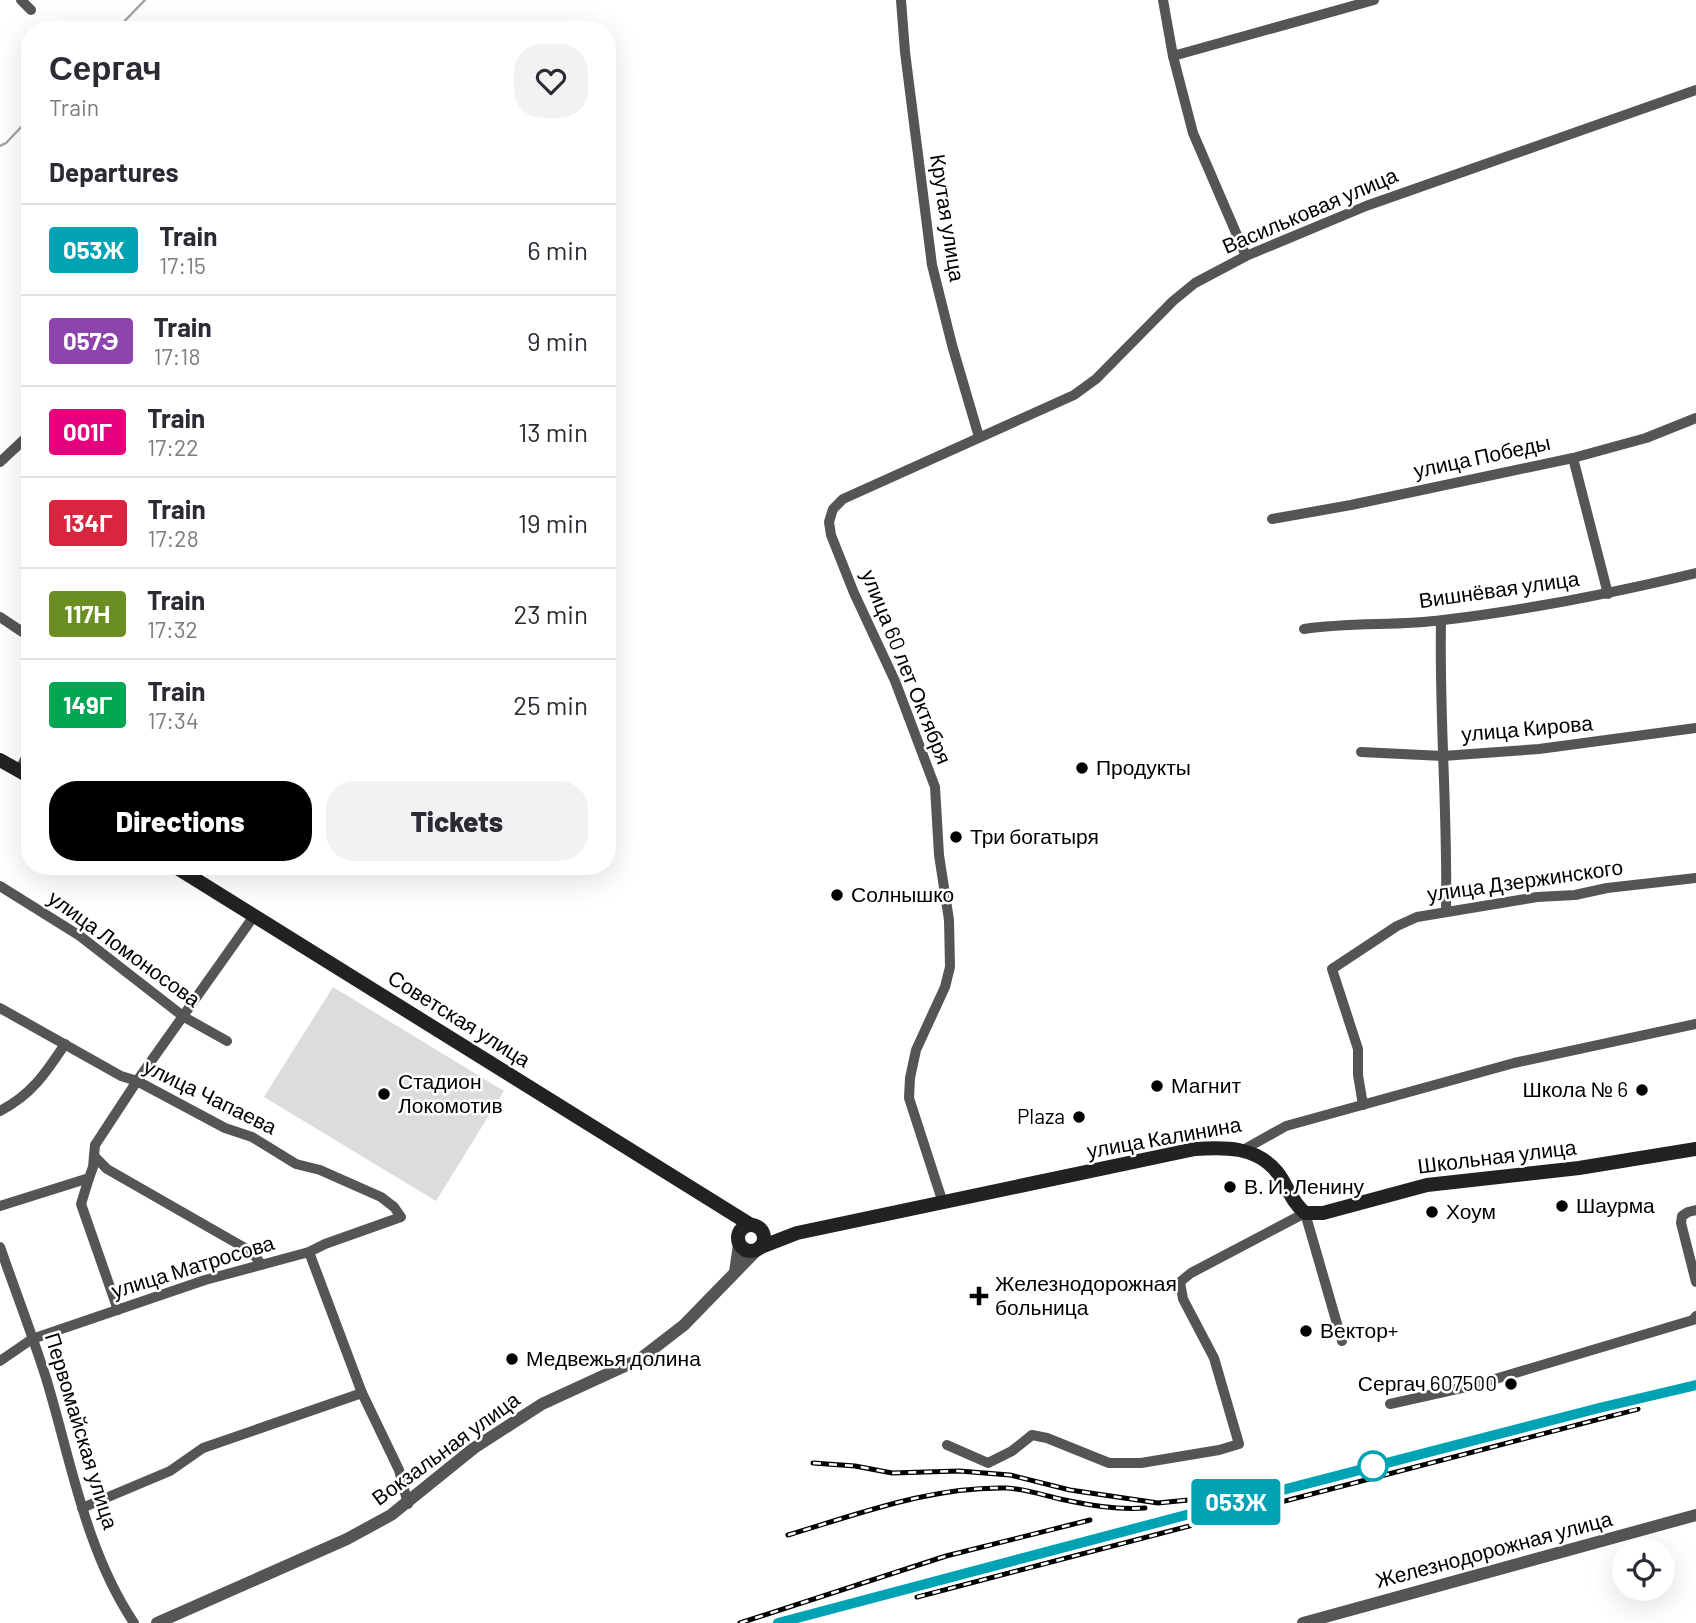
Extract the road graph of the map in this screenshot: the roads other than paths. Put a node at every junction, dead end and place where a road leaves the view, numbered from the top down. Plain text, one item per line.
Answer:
1 (21, 0) edge
2 (901, 0) edge
3 (1163, 0) edge
4 (1374, 0) edge
5 (31, 10) dead end
6 (1173, 56) junction
7 (1696, 90) edge
8 (1246, 256) junction
9 (1696, 418) edge
10 (979, 437) junction
11 (21, 443) edge
12 (1573, 458) junction
13 (0, 463) edge
14 (1272, 519) dead end
15 (1696, 573) edge
16 (1608, 594) junction
17 (0, 617) edge
18 (1441, 621) junction
19 (1304, 629) dead end
20 (21, 631) edge
21 (1696, 728) edge
22 (1361, 752) dead end
23 (1443, 756) junction
24 (0, 760) edge
25 (21, 772) edge
26 (188, 875) edge
27 (1696, 878) edge
28 (0, 886) edge
29 (1446, 911) junction
30 (254, 916) junction
31 (0, 1008) edge
32 (184, 1017) junction
33 (1696, 1024) edge
34 (227, 1041) dead end
35 (65, 1044) junction
36 (137, 1082) junction
37 (1363, 1105) junction
38 (0, 1111) edge
39 (1696, 1149) edge
40 (1243, 1150) junction
41 (94, 1156) junction
42 (89, 1178) junction
43 (943, 1203) junction
44 (0, 1206) edge
45 (1696, 1210) edge
46 (1304, 1213) junction
47 (401, 1217) joint
48 (747, 1233) junction
49 (797, 1233) junction
50 (0, 1247) edge
51 (759, 1249) junction
52 (309, 1252) junction
53 (261, 1264) junction
54 (735, 1272) junction
55 (1696, 1282) edge
56 (118, 1310) junction
57 (1696, 1317) edge
58 (33, 1339) junction
59 (1342, 1341) dead end
60 (0, 1361) edge
61 (362, 1393) junction
62 (1390, 1404) dead end
63 (947, 1445) dead end
64 (408, 1504) junction
65 (82, 1508) junction
66 (1696, 1515) edge
67 (1318, 1621) edge
68 (134, 1623) edge
69 (157, 1623) edge
70 (1303, 1623) edge

1 - 5 street
2 - 10 street, Крутая улица
3 - 6 street
4 - 6 street
6 - 8 street
7 - 8 street, Васильковая улица
8 - 10 street, Васильковая улица
9 - 12 street, улица Победы
10 - 43 street, улица 60 лет Октября
11 - 13 street
12 - 14 street, улица Победы
12 - 16 street
15 - 16 street, Вишнёвая улица
16 - 18 street, Вишнёвая улица
17 - 20 street
18 - 19 street, Вишнёвая улица
18 - 23 street
21 - 23 street, улица Кирова
22 - 23 street, улица Кирова
23 - 29 street
24 - 25 main road
26 - 30 main road, Советская улица
27 - 29 street, улица Дзержинского
28 - 32 street, улица Ломоносова
29 - 37 street, улица Дзержинского
30 - 32 street
30 - 48 main road, Советская улица
31 - 35 street, улица Чапаева
32 - 34 street, улица Ломоносова
32 - 36 street
33 - 37 street, улица Калинина
35 - 36 street, улица Чапаева
35 - 38 street
36 - 41 street
36 - 47 street, улица Чапаева
37 - 40 street, улица Калинина
39 - 46 main road, Школьная улица
40 - 43 main road, улица Калинина
40 - 46 main road
41 - 42 street
41 - 53 street
42 - 44 street
42 - 56 street
43 - 49 main road, улица Калинина
45 - 55 street
46 - 59 street
46 - 63 street
47 - 52 street, улица Матросова
48 - 49 main road
48 - 51 main road, Советская улица
48 - 51 main road
48 - 54 street
49 - 51 main road
50 - 58 street, Первомайская улица
51 - 54 street, Вокзальная улица
52 - 53 street, улица Матросова
52 - 61 street
53 - 56 street, улица Матросова
54 - 64 street, Вокзальная улица
56 - 58 street, улица Матросова
57 - 62 street
58 - 60 street, улица Матросова
58 - 65 street, Первомайская улица
61 - 64 street
61 - 65 street
64 - 69 street, Вокзальная улица
65 - 68 street, Первомайская улица
66 - 67 street, Железнодорожная улица
67 - 70 street, Железнодорожная улица

